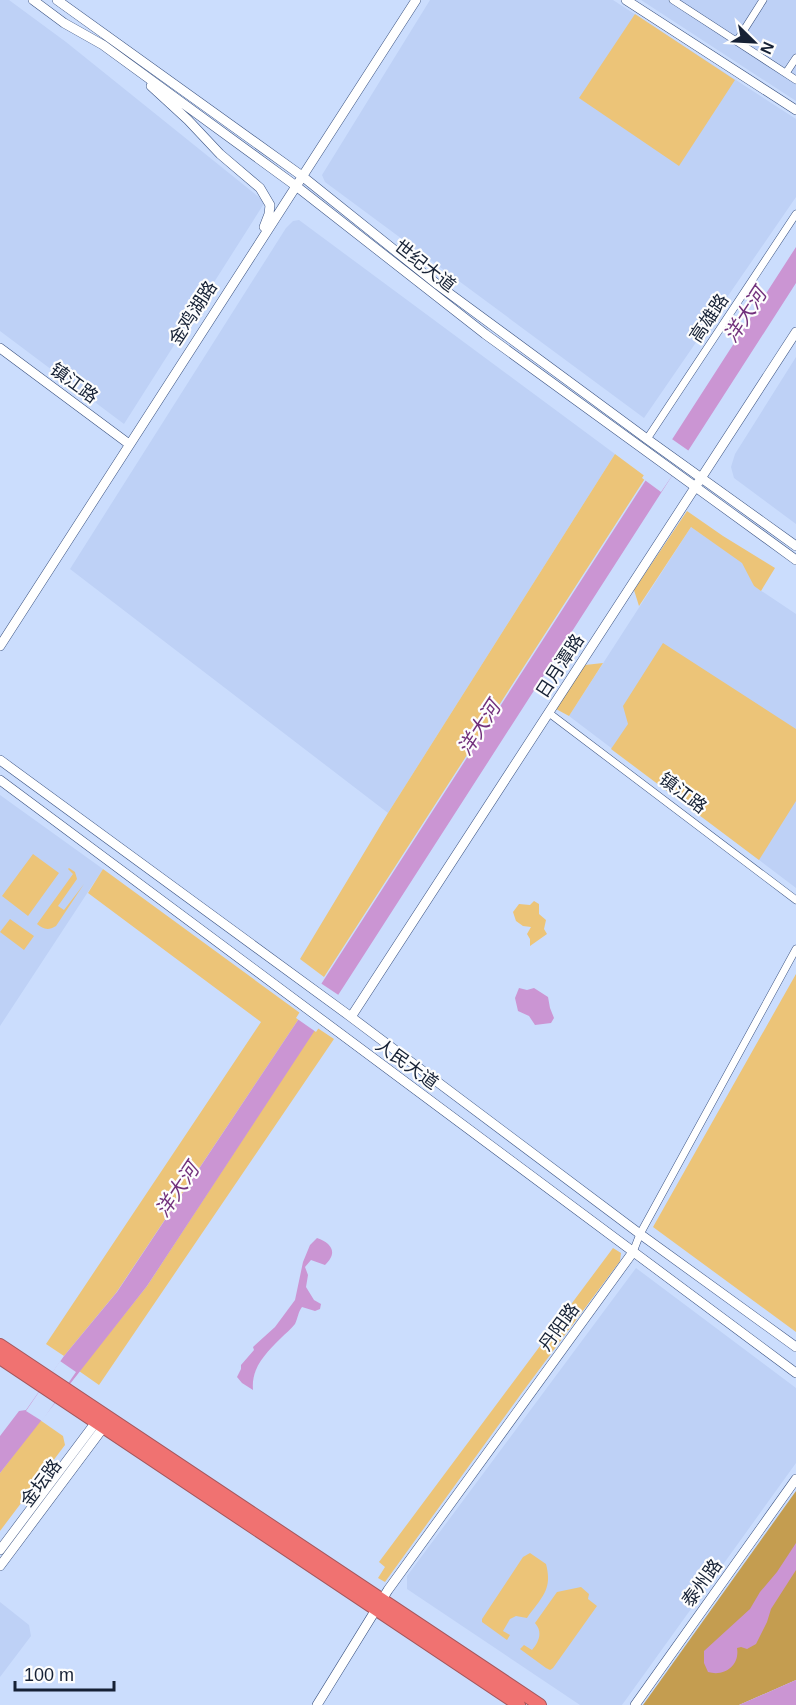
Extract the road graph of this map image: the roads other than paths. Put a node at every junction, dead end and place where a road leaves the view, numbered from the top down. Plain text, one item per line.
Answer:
1 (33, 0) edge
2 (57, 0) edge
3 (416, 0) edge
4 (626, 0) edge
5 (763, 0) edge
6 (678, 1) edge
7 (736, 41) junction
8 (104, 45) junction
9 (796, 58) edge
10 (786, 74) junction
11 (796, 80) edge
12 (796, 110) edge
13 (302, 176) junction
14 (296, 186) junction
15 (796, 214) edge
16 (252, 253) junction
17 (796, 332) edge
18 (0, 348) edge
19 (647, 439) junction
20 (129, 444) junction
21 (701, 477) junction
22 (694, 487) junction
23 (796, 546) edge
24 (796, 560) edge
25 (0, 646) edge
26 (549, 713) junction
27 (0, 760) edge
28 (0, 780) edge
29 (796, 900) edge
30 (796, 949) edge
31 (351, 1017) junction
32 (597, 1201) junction
33 (584, 1215) junction
34 (640, 1234) junction
35 (633, 1252) junction
36 (0, 1345) edge
37 (796, 1347) edge
38 (0, 1358) edge
39 (796, 1373) edge
40 (102, 1421) junction
41 (796, 1479) edge
42 (0, 1550) edge
43 (0, 1566) edge
44 (379, 1604) junction
45 (317, 1705) edge
46 (519, 1705) edge
47 (540, 1705) edge
48 (635, 1705) edge

1 - 8 street, 世纪大道
2 - 13 street, 世纪大道
3 - 13 street, 金鸡湖路
4 - 12 street
5 - 7 street
6 - 7 street
7 - 10 street
8 - 14 street, 世纪大道
8 - 16 street
9 - 10 street
10 - 11 street
13 - 14 street, 金鸡湖路
13 - 19 street, 世纪大道
14 - 16 street, 金鸡湖路
14 - 22 street, 世纪大道
15 - 19 street, 高雄路
16 - 20 street, 金鸡湖路
17 - 21 street, 日月潭路
18 - 20 street, 镇江路
19 - 21 street, 世纪大道
20 - 25 street, 金鸡湖路
21 - 22 street, 日月潭路
21 - 23 street, 世纪大道
22 - 24 street, 世纪大道
22 - 26 street, 日月潭路
26 - 29 street, 镇江路
26 - 31 street, 日月潭路
27 - 31 street, 人民大道
28 - 33 street, 人民大道
30 - 34 street, 丹阳路
31 - 32 street, 人民大道
32 - 33 street
32 - 34 street, 人民大道
33 - 35 street, 人民大道
34 - 35 street, 丹阳路
34 - 37 street, 人民大道
35 - 39 street, 人民大道
35 - 44 street, 丹阳路
36 - 40 highway
38 - 40 highway
40 - 42 street, 金坛路
40 - 43 street, 金坛路
40 - 44 highway
41 - 48 street, 泰州路
44 - 45 street, 丹阳路
44 - 46 highway
44 - 47 highway

